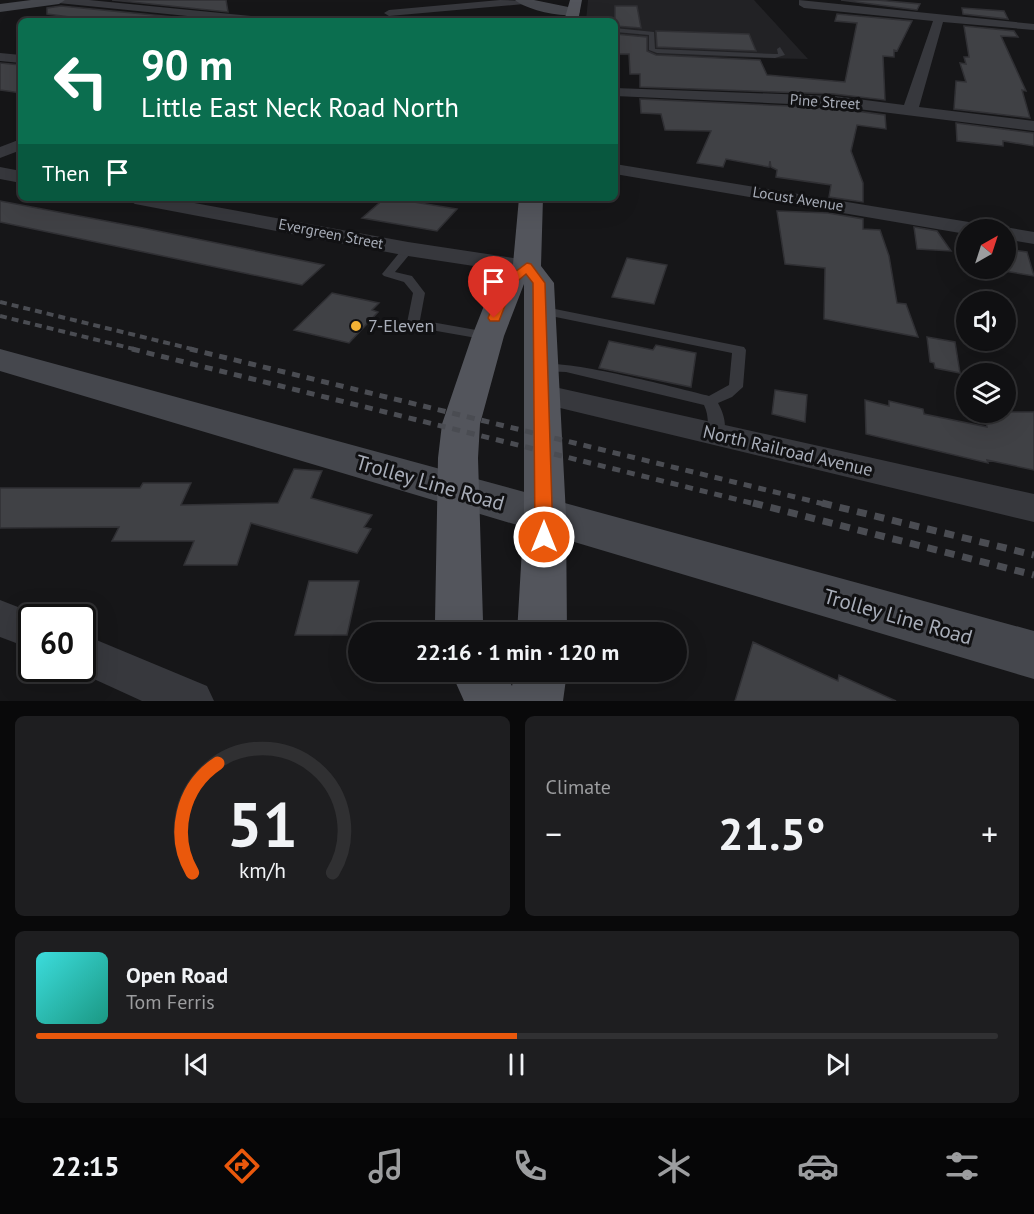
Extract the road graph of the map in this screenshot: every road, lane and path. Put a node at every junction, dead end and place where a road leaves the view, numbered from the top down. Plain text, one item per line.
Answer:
1 (58, 0) edge
2 (522, 1) edge
3 (804, 3) edge
4 (224, 6) dead end
5 (0, 8) edge
6 (574, 11) edge
7 (389, 13) dead end
8 (238, 18) joint
9 (939, 18) junction
10 (1034, 27) edge
11 (618, 30) edge
12 (780, 49) dead end
13 (0, 57) edge
14 (18, 59) edge
15 (618, 93) edge
16 (910, 110) junction
17 (1034, 126) edge
18 (18, 145) edge
19 (0, 153) edge
20 (618, 170) edge
21 (0, 173) edge
22 (18, 176) edge
23 (156, 201) edge
24 (531, 201) edge
25 (956, 226) edge
26 (1016, 235) edge
27 (1034, 238) edge
28 (408, 249) junction
29 (527, 267) junction
30 (540, 310) junction
31 (488, 336) junction
32 (0, 360) edge
33 (541, 381) junction
34 (710, 401) junction
35 (717, 435) junction
36 (459, 491) junction
37 (1034, 507) edge
38 (545, 515) junction
39 (0, 618) edge
40 (459, 622) edge
41 (542, 622) edge
42 (18, 625) edge
43 (1034, 655) edge
44 (96, 659) edge
45 (482, 682) edge
46 (539, 682) edge
47 (192, 701) edge
48 (492, 701) edge
49 (536, 701) edge

1 - 5 main road
1 - 8 street
2 - 6 main road
2 - 7 street
3 - 9 street
4 - 8 street
9 - 10 street
9 - 16 street
11 - 12 lane
13 - 14 street
15 - 16 street, Pine Street
16 - 17 street, Pine Street
18 - 19 street
20 - 25 street, Locust Avenue
21 - 22 street
23 - 28 street, Evergreen Street
24 - 29 main road
26 - 27 street
28 - 29 street, Evergreen Street
28 - 31 lane
29 - 30 main road
29 - 31 main road
30 - 33 main road
30 - 34 lane
31 - 36 main road
32 - 36 main road, Trolley Line Road
33 - 34 lane
33 - 35 street, North Railroad Avenue
33 - 38 main road
34 - 35 lane
35 - 37 street, North Railroad Avenue
36 - 38 main road, Trolley Line Road
36 - 40 main road
38 - 41 main road
38 - 43 main road, Trolley Line Road
39 - 42 street
44 - 47 street
45 - 48 main road
46 - 49 main road

